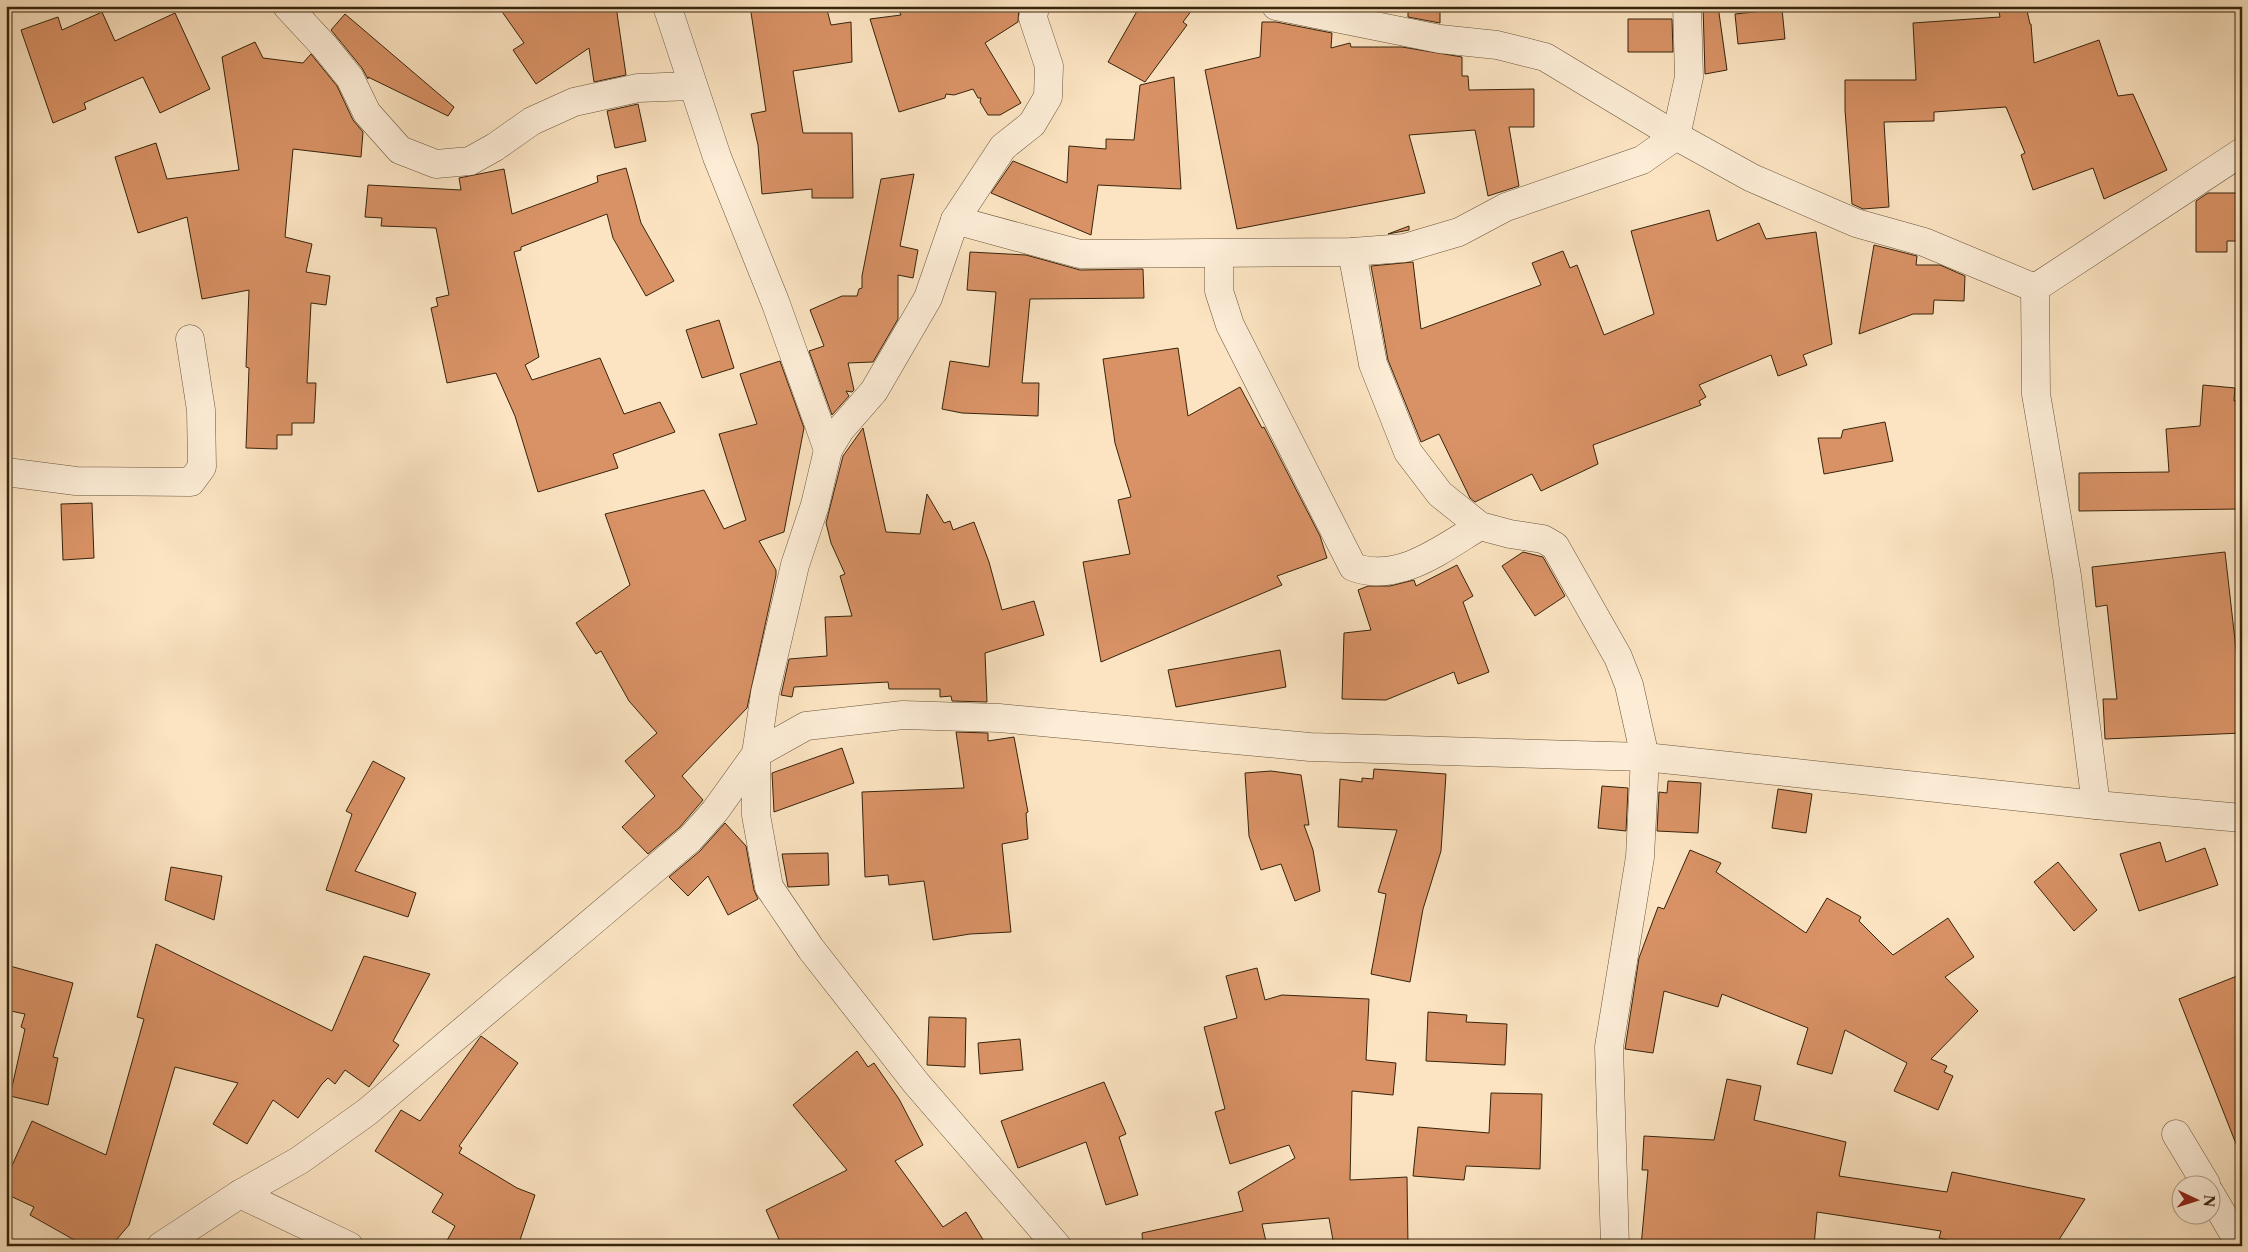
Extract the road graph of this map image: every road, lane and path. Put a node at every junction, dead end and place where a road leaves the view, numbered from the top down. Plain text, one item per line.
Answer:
1 (287, 6) edge
2 (667, 6) edge
3 (1035, 6) edge
4 (1276, 6) edge
5 (1687, 6) edge
6 (692, 86) junction
7 (1676, 136) junction
8 (2242, 152) edge
9 (955, 220) junction
10 (1352, 252) junction
11 (1219, 254) junction
12 (2035, 288) junction
13 (190, 339) dead end
14 (828, 450) junction
15 (6, 472) edge
16 (1480, 526) junction
17 (756, 754) junction
18 (1645, 757) junction
19 (2096, 805) junction
20 (2242, 818) edge
21 (2176, 1134) dead end
22 (2200, 1174) edge
23 (240, 1194) junction
24 (2220, 1210) edge
25 (161, 1246) edge
26 (349, 1246) edge
27 (1057, 1246) edge
28 (1615, 1246) edge
29 (2241, 1246) edge

1 - 6 street
2 - 6 street
3 - 9 street
4 - 7 street
5 - 7 street
6 - 14 street
7 - 10 street
7 - 12 street
8 - 12 street
9 - 11 street
9 - 14 street
10 - 11 street
10 - 16 street
11 - 16 street
12 - 19 street
13 - 15 street
14 - 17 street
16 - 18 street
17 - 18 street
17 - 23 street
17 - 27 street
18 - 19 street
18 - 28 street
19 - 20 street
21 - 22 street
23 - 25 street
23 - 26 street
24 - 29 street

